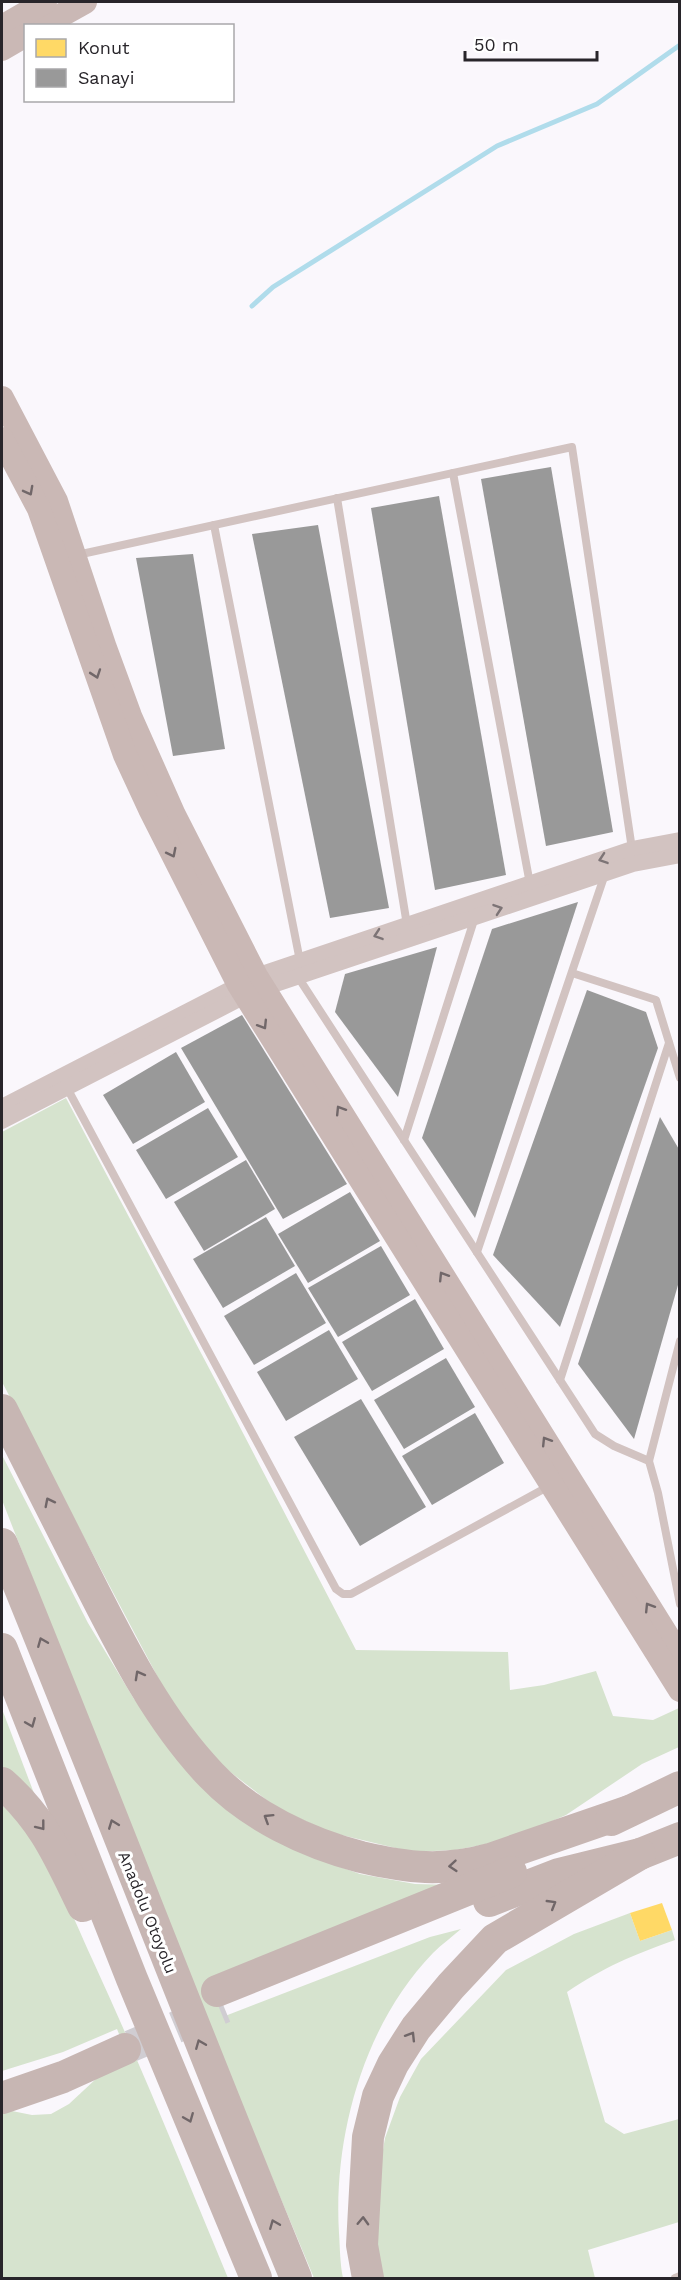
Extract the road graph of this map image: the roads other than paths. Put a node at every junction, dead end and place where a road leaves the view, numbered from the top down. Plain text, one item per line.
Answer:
1 (45, 2) edge
2 (85, 2) edge
3 (46, 24) edge
4 (2, 27) edge
5 (24, 36) edge
6 (2, 49) edge
7 (2, 398) edge
8 (2, 439) edge
9 (453, 473) junction
10 (337, 498) junction
11 (214, 525) junction
12 (74, 556) junction
13 (680, 840) edge
14 (632, 849) junction
15 (680, 855) edge
16 (606, 873) junction
17 (530, 884) junction
18 (475, 917) junction
19 (407, 926) junction
20 (299, 969) junction
21 (572, 973) junction
22 (251, 986) junction
23 (669, 1043) junction
24 (680, 1078) edge
25 (64, 1082) junction
26 (2, 1107) edge
27 (2, 1121) edge
28 (404, 1140) junction
29 (477, 1252) junction
30 (680, 1341) edge
31 (676, 1366) edge
32 (560, 1380) junction
33 (2, 1410) edge
34 (649, 1461) junction
35 (551, 1485) junction
36 (2, 1544) edge
37 (680, 1604) edge
38 (2, 1649) edge
39 (680, 1656) edge
40 (680, 1690) edge
41 (2, 1783) edge
42 (680, 1787) edge
43 (629, 1811) junction
44 (680, 1838) edge
45 (640, 1854) junction
46 (132, 1979) junction
47 (2, 2080) edge
48 (2, 2098) edge
49 (680, 2276) edge
50 (256, 2278) edge
51 (296, 2278) edge
52 (368, 2278) edge
53 (675, 2278) edge

1 - 4 main road
2 - 3 main road
5 - 6 main road
7 - 12 main road
8 -> 22 main road
9 - 10 lane
9 - 14 lane
9 - 17 lane
10 - 11 lane
10 - 19 lane
11 - 12 lane
11 - 20 lane
12 - 22 main road
13 - 14 street
14 -> 17 street
15 - 16 street
18 -> 16 street
16 - 21 lane
17 - 19 street
18 - 20 street
18 - 28 lane
19 -> 20 street
20 - 22 street
20 - 28 lane
21 - 23 lane
21 - 29 lane
22 - 25 street
22 -> 35 main road
39 -> 22 main road
23 - 24 lane
23 - 32 lane
25 - 26 street
25 - 27 street
25 - 35 lane
28 - 29 lane
29 - 32 lane
30 - 31 lane
31 - 34 lane
32 - 34 lane
43 -> 33 highway
34 - 37 lane
35 - 40 main road
51 -> 36 highway, Anadolu Otoyolu
38 -> 46 highway
41 -> 46 highway
42 - 43 highway
43 - 45 highway
44 - 45 highway
52 -> 45 highway
46 -> 50 highway
47 - 48 highway
49 - 53 lane

